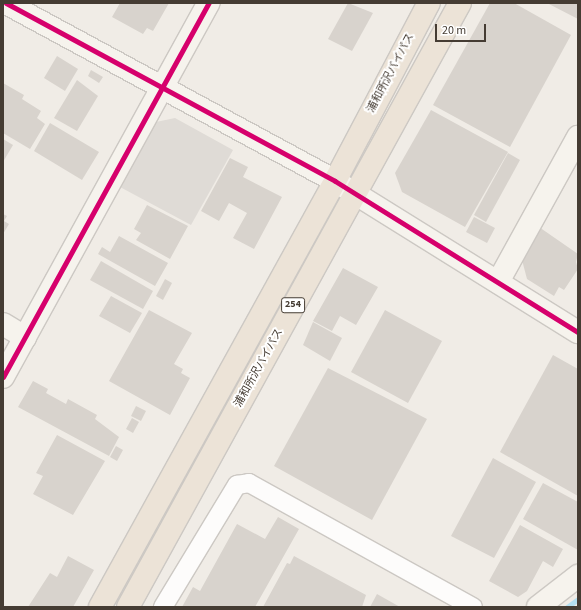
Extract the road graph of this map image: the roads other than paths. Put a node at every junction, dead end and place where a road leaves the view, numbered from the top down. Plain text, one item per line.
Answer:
1 (209, 3) edge
2 (429, 3) edge
3 (460, 3) edge
4 (14, 5) edge
5 (163, 87) junction
6 (578, 137) edge
7 (335, 181) junction
8 (355, 193) junction
9 (498, 282) junction
10 (3, 324) edge
11 (578, 332) edge
12 (25, 337) junction
13 (3, 378) edge
14 (578, 576) edge
15 (100, 607) edge
16 (128, 607) edge
17 (163, 607) edge
18 (473, 607) edge
19 (538, 607) edge

1 - 5 street
2 - 7 highway, 浦和所沢バイパス / 254
3 - 8 highway, 浦和所沢バイパス / 254
4 - 5 street
5 - 7 street
5 - 12 street
6 - 9 street
7 - 8 street
7 - 15 highway, 浦和所沢バイパス / 254
8 - 9 street
8 - 16 highway, 浦和所沢バイパス / 254
9 - 11 street
10 - 12 street
12 - 13 street
14 - 19 street
17 - 18 street

